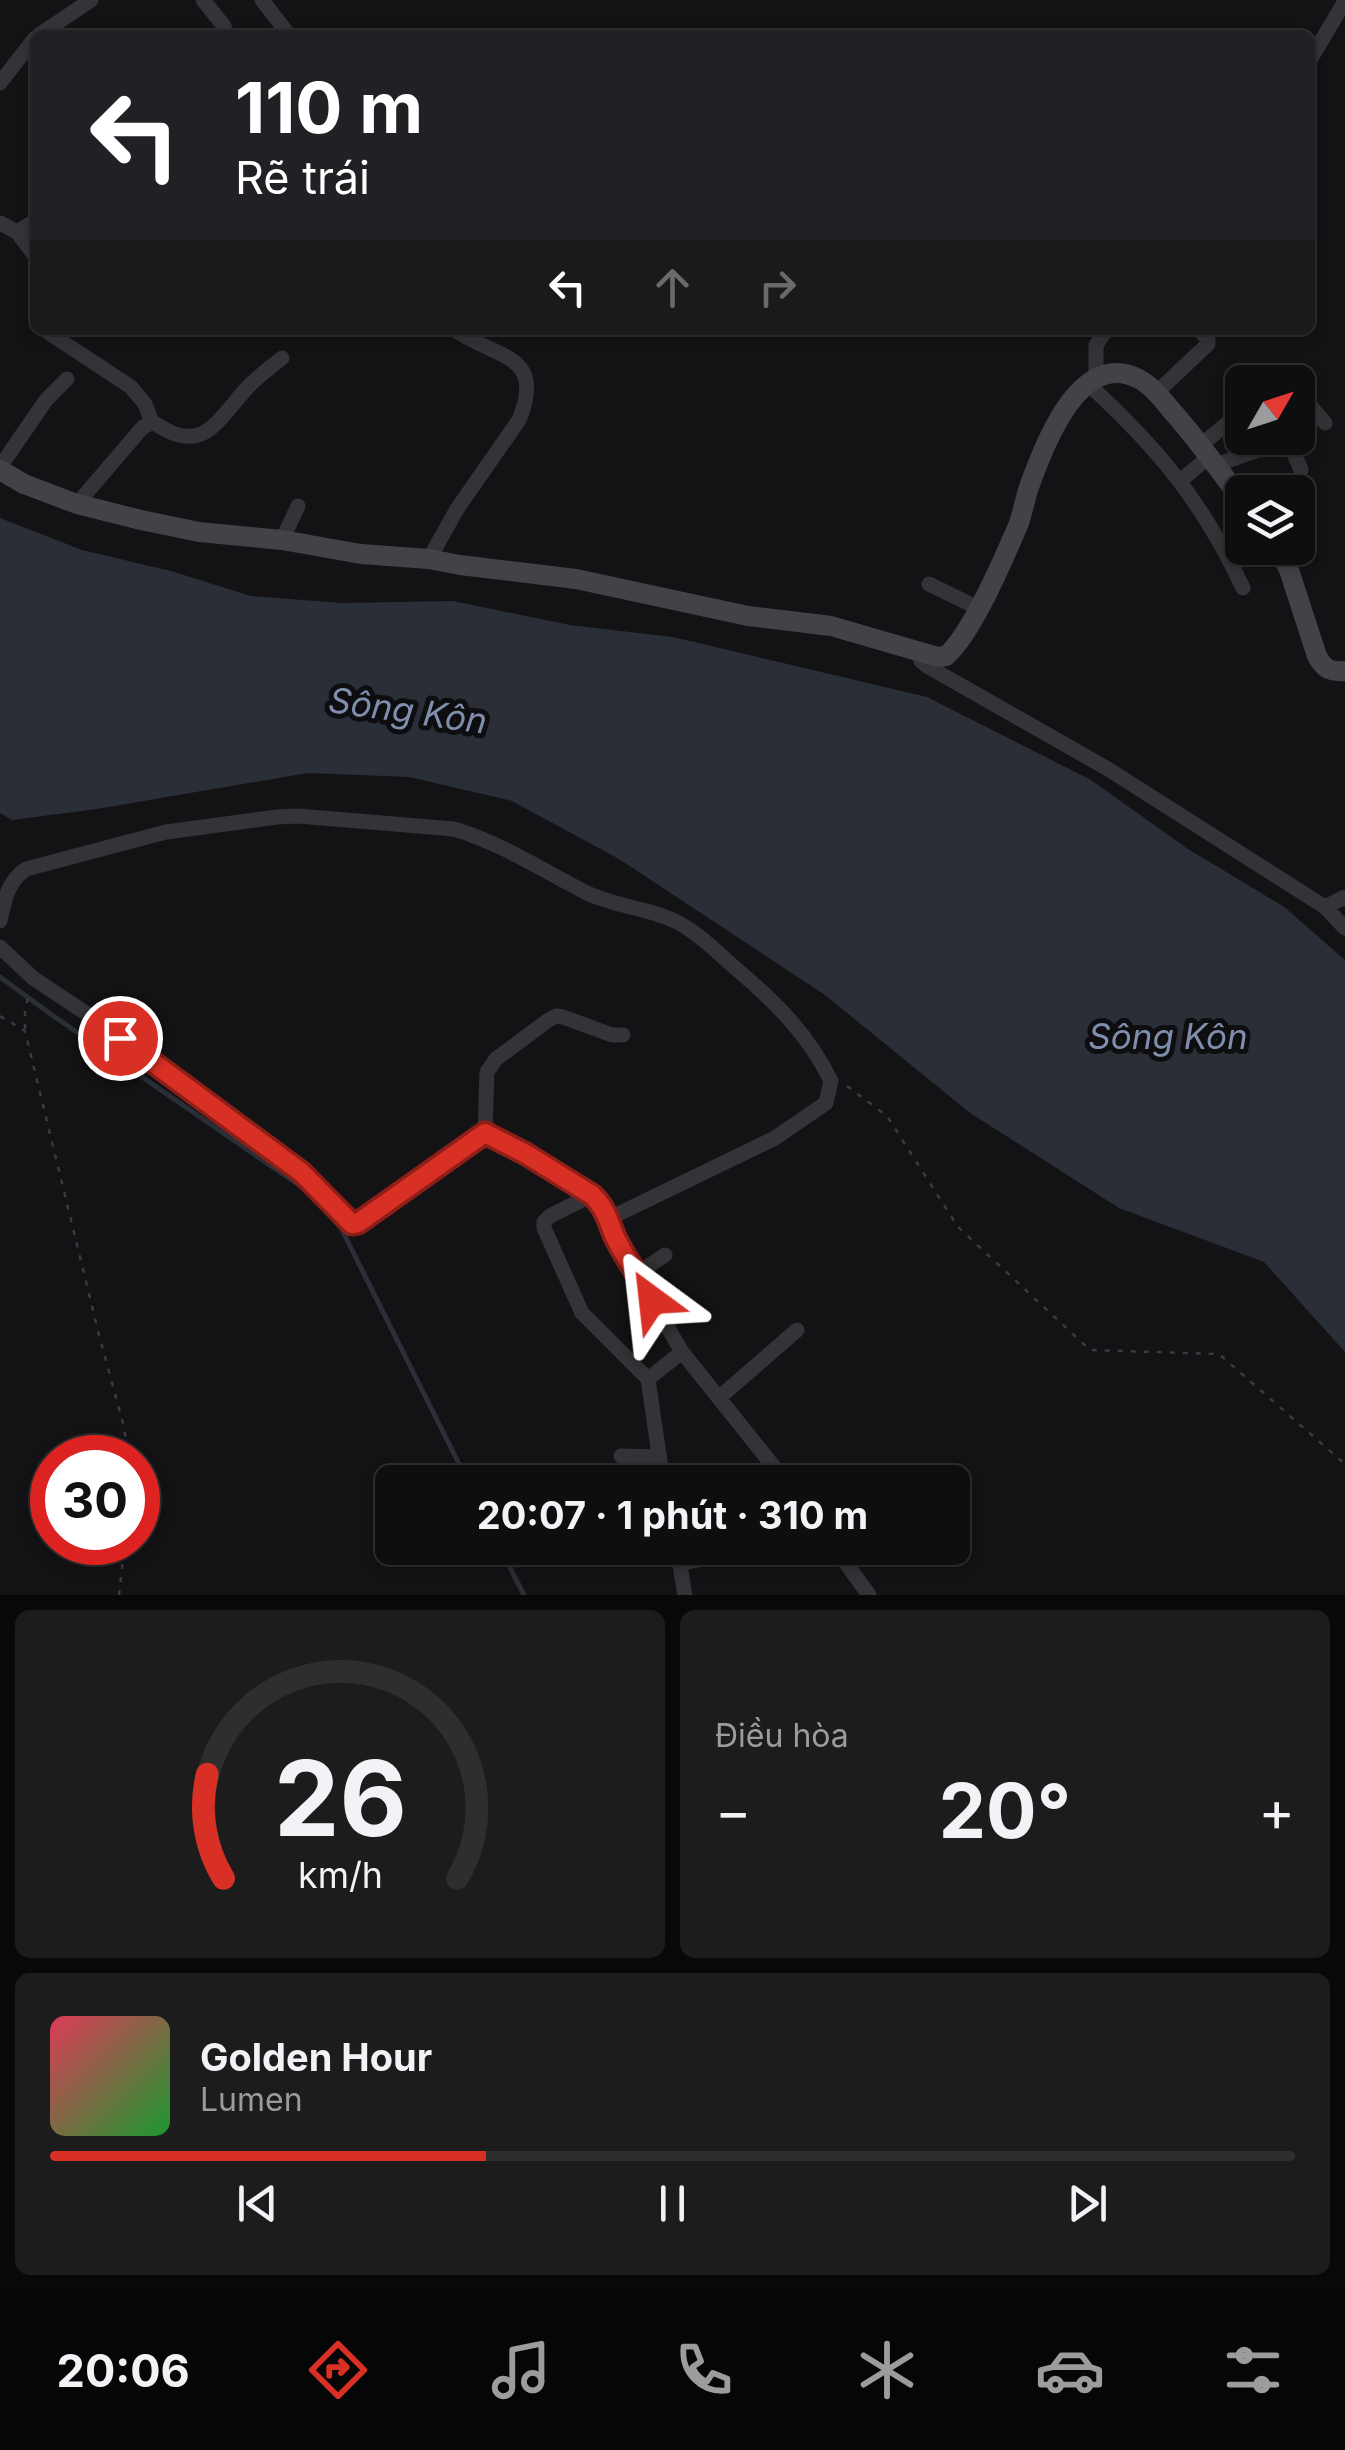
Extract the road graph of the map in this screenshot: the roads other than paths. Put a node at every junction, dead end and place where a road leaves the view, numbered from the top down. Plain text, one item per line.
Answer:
1 (91, 0) edge
2 (204, 0) edge
3 (262, 0) edge
4 (1345, 1) edge
5 (46, 30) edge
6 (224, 30) edge
7 (285, 30) edge
8 (30, 45) edge
9 (1315, 52) edge
10 (0, 83) edge
11 (0, 222) edge
12 (30, 224) edge
13 (17, 232) junction
14 (30, 249) edge
15 (51, 335) edge
16 (469, 335) edge
17 (1103, 335) edge
18 (1204, 335) edge
19 (282, 358) dead end
20 (68, 379) dead end
21 (1092, 380) junction
22 (1156, 392) junction
23 (1315, 411) edge
24 (152, 422) junction
25 (1325, 423) dead end
26 (1225, 434) edge
27 (1208, 456) junction
28 (0, 469) edge
29 (1302, 470) dead end
30 (1225, 478) edge
31 (1181, 480) junction
32 (77, 504) junction
33 (298, 506) dead end
34 (282, 540) junction
35 (428, 558) junction
36 (1286, 565) edge
37 (929, 584) dead end
38 (1243, 588) dead end
39 (978, 608) junction
40 (917, 651) junction
41 (1345, 672) edge
42 (1345, 897) edge
43 (1325, 906) junction
44 (0, 922) edge
45 (1345, 928) edge
46 (0, 948) edge
47 (624, 1035) dead end
48 (485, 1133) junction
49 (592, 1195) junction
50 (610, 1218) junction
51 (665, 1255) dead end
52 (638, 1273) junction
53 (798, 1330) dead end
54 (682, 1352) junction
55 (648, 1378) junction
56 (720, 1397) junction
57 (621, 1456) dead end
58 (660, 1456) junction
59 (661, 1465) edge
60 (773, 1465) edge
61 (680, 1565) edge
62 (847, 1565) edge
63 (685, 1595) edge
64 (869, 1595) edge

1 - 5 street
2 - 6 street
3 - 7 street
4 - 9 street
8 - 10 street
11 - 13 street
12 - 13 street
13 - 14 street
15 - 24 street
16 - 35 street
17 - 21 street
18 - 22 street
19 - 24 street
20 - 28 street
21 - 22 street
21 - 31 street
21 - 39 street
22 - 27 street
23 - 25 street
24 - 32 street
26 - 27 street
27 - 29 street
27 - 30 street
27 - 31 street
28 - 32 street
31 - 38 street
32 - 34 street
33 - 34 street
34 - 35 street
35 - 40 street
36 - 41 street
37 - 39 street
39 - 40 street
40 - 43 street
42 - 43 street
43 - 45 street
44 - 50 street
46 - 48 street
47 - 48 street
48 - 49 street
49 - 50 street
49 - 55 street
50 - 52 street
51 - 52 street
52 - 54 street
53 - 56 street
54 - 55 street
54 - 56 street
55 - 58 street
56 - 60 street
57 - 58 street
58 - 59 street
61 - 63 street
62 - 64 street

